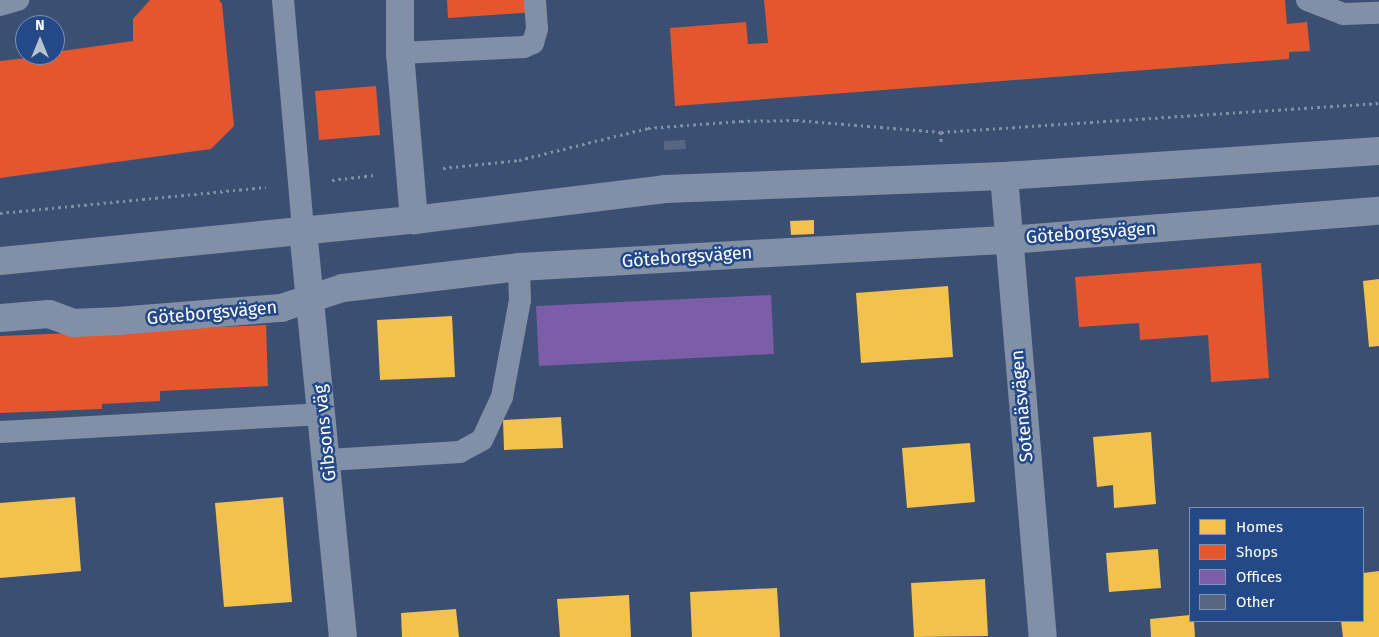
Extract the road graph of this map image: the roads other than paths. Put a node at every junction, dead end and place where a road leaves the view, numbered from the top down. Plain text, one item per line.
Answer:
1 (18, 0) edge
2 (283, 0) edge
3 (400, 0) edge
4 (535, 0) edge
5 (1307, 0) edge
6 (0, 5) edge
7 (1379, 13) edge
8 (400, 53) junction
9 (1379, 152) edge
10 (1004, 176) junction
11 (1379, 211) edge
12 (414, 220) junction
13 (303, 230) junction
14 (1008, 240) junction
15 (0, 261) edge
16 (519, 267) junction
17 (311, 296) junction
18 (0, 318) edge
19 (324, 414) junction
20 (0, 432) edge
21 (328, 460) junction
22 (343, 637) edge
23 (1043, 637) edge

1 - 6 lane
2 - 13 lane
3 - 8 street
4 - 8 lane
5 - 7 lane
8 - 12 street
9 - 10 street
10 - 12 street
10 - 14 street, Sotenäsvägen
11 - 14 street, Göteborgsvägen
12 - 13 street
13 - 15 street
13 - 17 street, Gibsons väg
14 - 16 street, Göteborgsvägen
14 - 23 street, Sotenäsvägen
16 - 17 street, Göteborgsvägen
16 - 21 lane
17 - 18 street, Göteborgsvägen
17 - 19 street, Gibsons väg
19 - 20 lane
19 - 21 street, Gibsons väg
21 - 22 street, Gibsons väg

